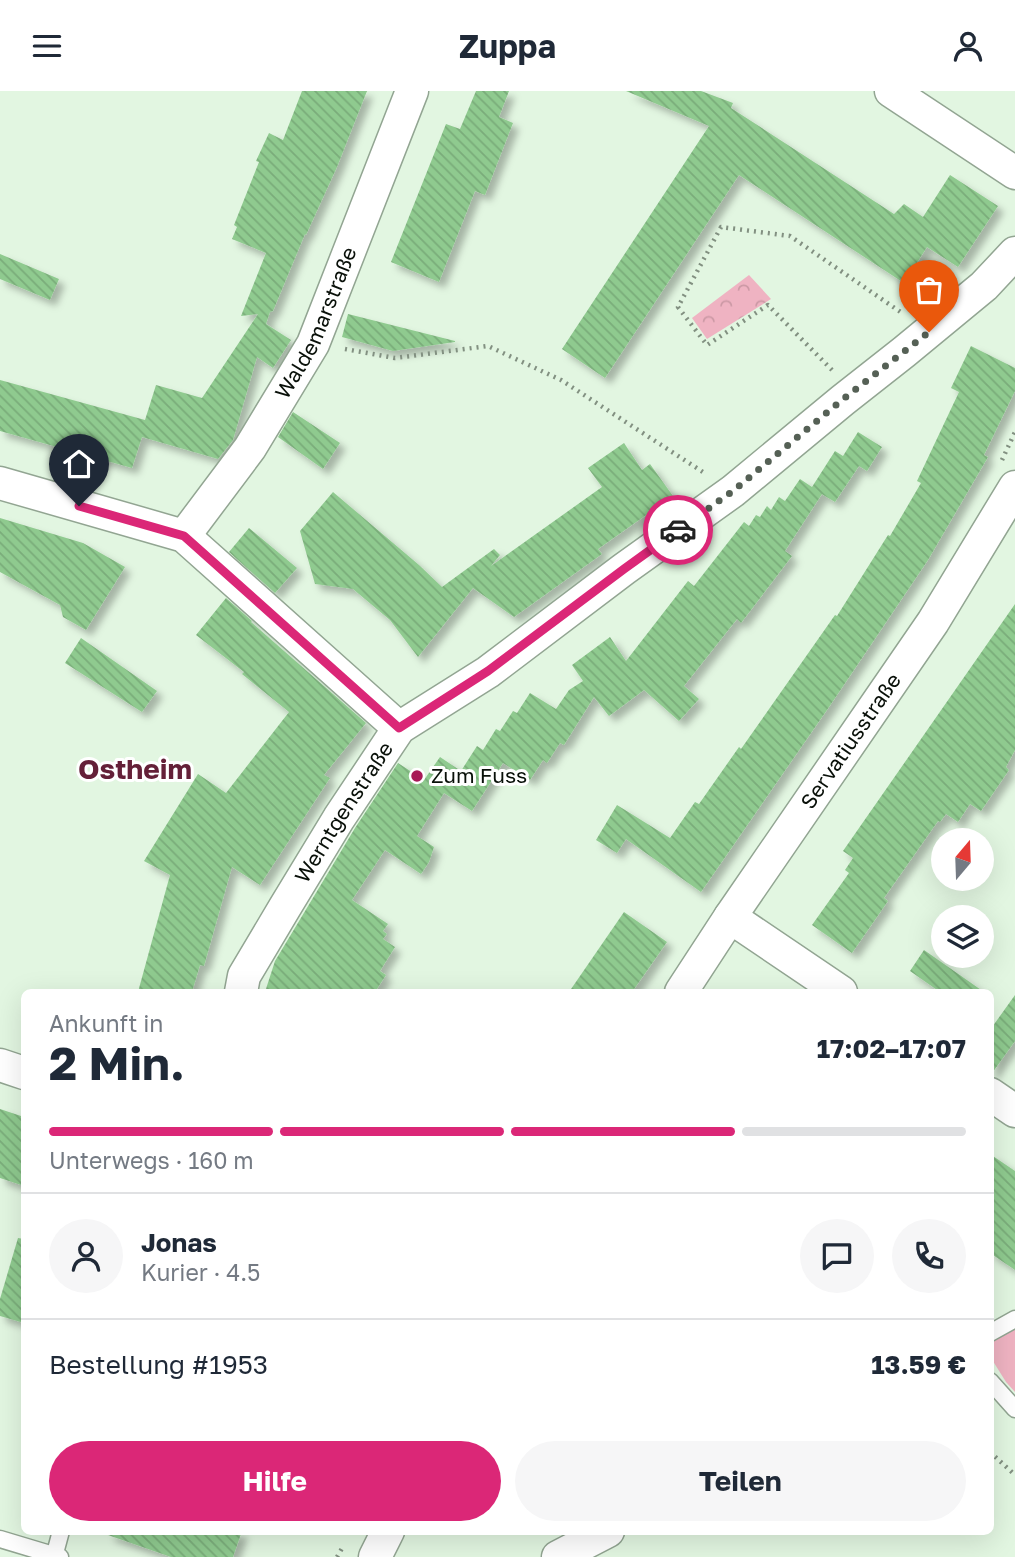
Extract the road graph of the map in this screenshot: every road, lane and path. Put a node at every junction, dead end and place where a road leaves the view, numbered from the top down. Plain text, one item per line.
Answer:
1 (412, 91) edge
2 (891, 91) edge
3 (1015, 173) edge
4 (1015, 253) edge
5 (929, 332) junction
6 (313, 344) junction
7 (853, 392) junction
8 (0, 483) edge
9 (1015, 487) edge
10 (733, 491) junction
11 (184, 536) junction
12 (399, 728) junction
13 (730, 917) junction
14 (242, 989) edge
15 (683, 989) edge
16 (837, 989) edge
17 (0, 1065) edge
18 (21, 1072) edge
19 (994, 1097) edge
20 (1015, 1111) edge
21 (1015, 1319) edge
22 (994, 1331) edge
23 (994, 1385) edge
24 (1015, 1409) edge
25 (994, 1456) edge
26 (1015, 1475) edge
27 (60, 1535) edge
28 (386, 1535) edge
29 (600, 1535) edge
30 (0, 1539) edge
31 (56, 1556) edge
32 (375, 1557) edge
33 (558, 1557) edge

1 - 6 street, Waldemarstraße
2 - 3 street
4 - 5 street, Werntgenstraße
5 - 7 street, Werntgenstraße
5 - 7 path
6 - 10 path
6 - 11 street, Waldemarstraße
7 - 10 street, Werntgenstraße
8 - 11 street
9 - 13 street, Servatiusstraße
10 - 12 street, Werntgenstraße
11 - 12 street
12 - 14 street, Werntgenstraße
13 - 15 street, Servatiusstraße
13 - 16 street
17 - 18 street
19 - 20 street
21 - 22 lane
23 - 24 lane
25 - 26 path
27 - 31 lane
28 - 32 street
29 - 33 street
30 - 31 lane

